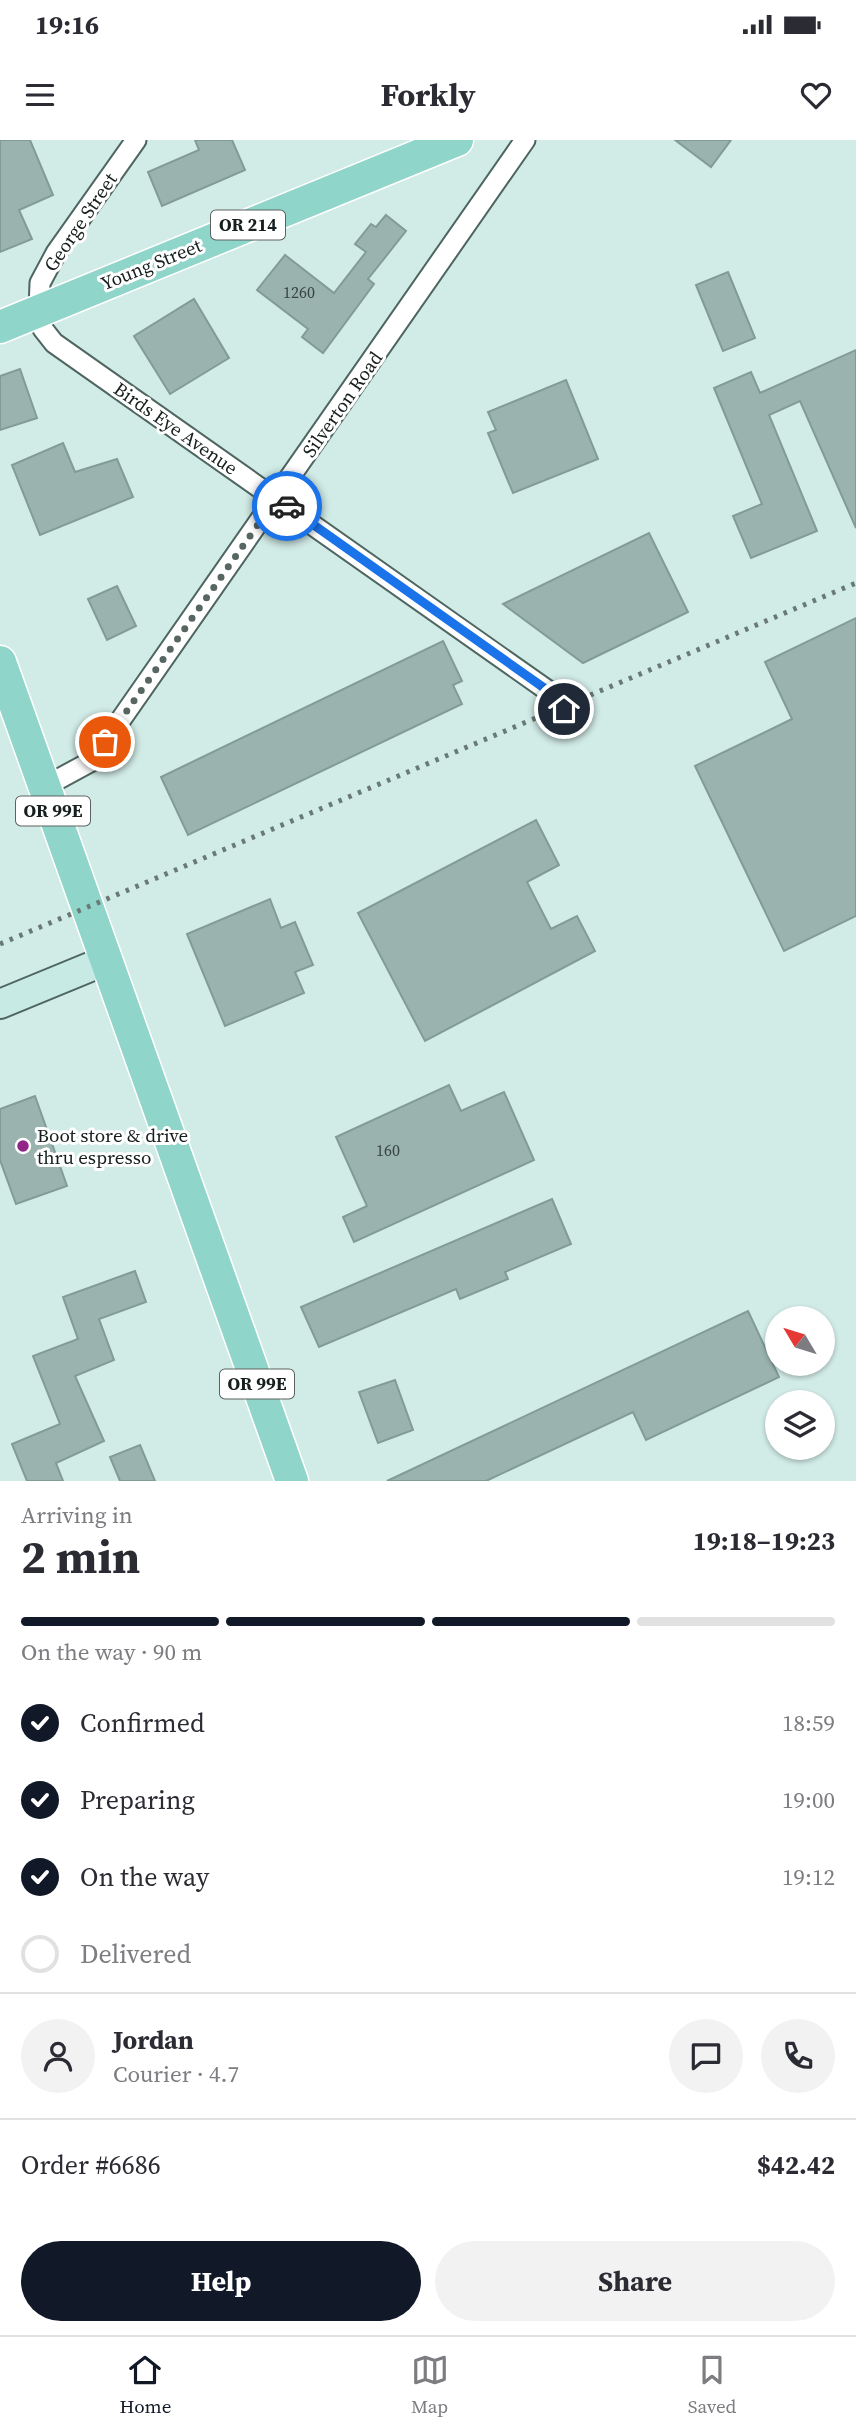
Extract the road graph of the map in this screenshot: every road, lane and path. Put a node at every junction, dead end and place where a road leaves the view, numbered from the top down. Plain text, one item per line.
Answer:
1 (136, 140) edge
2 (457, 140) edge
3 (525, 140) edge
4 (39, 310) junction
5 (0, 327) edge
6 (276, 499) junction
7 (0, 662) edge
8 (564, 709) dead end
9 (44, 787) junction
10 (107, 960) junction
11 (0, 1004) edge
12 (292, 1481) edge

1 - 4 street, George Street
2 - 4 main road, Young Street / OR 214
3 - 6 street, Silverton Road
4 - 5 main road, Young Street / OR 214
4 - 6 street, Birds Eye Avenue
6 - 8 street, Birds Eye Avenue
6 - 9 street, Silverton Road
7 - 9 main road, OR 99E
9 - 10 main road, OR 99E
10 - 11 street
10 - 12 main road, OR 99E

